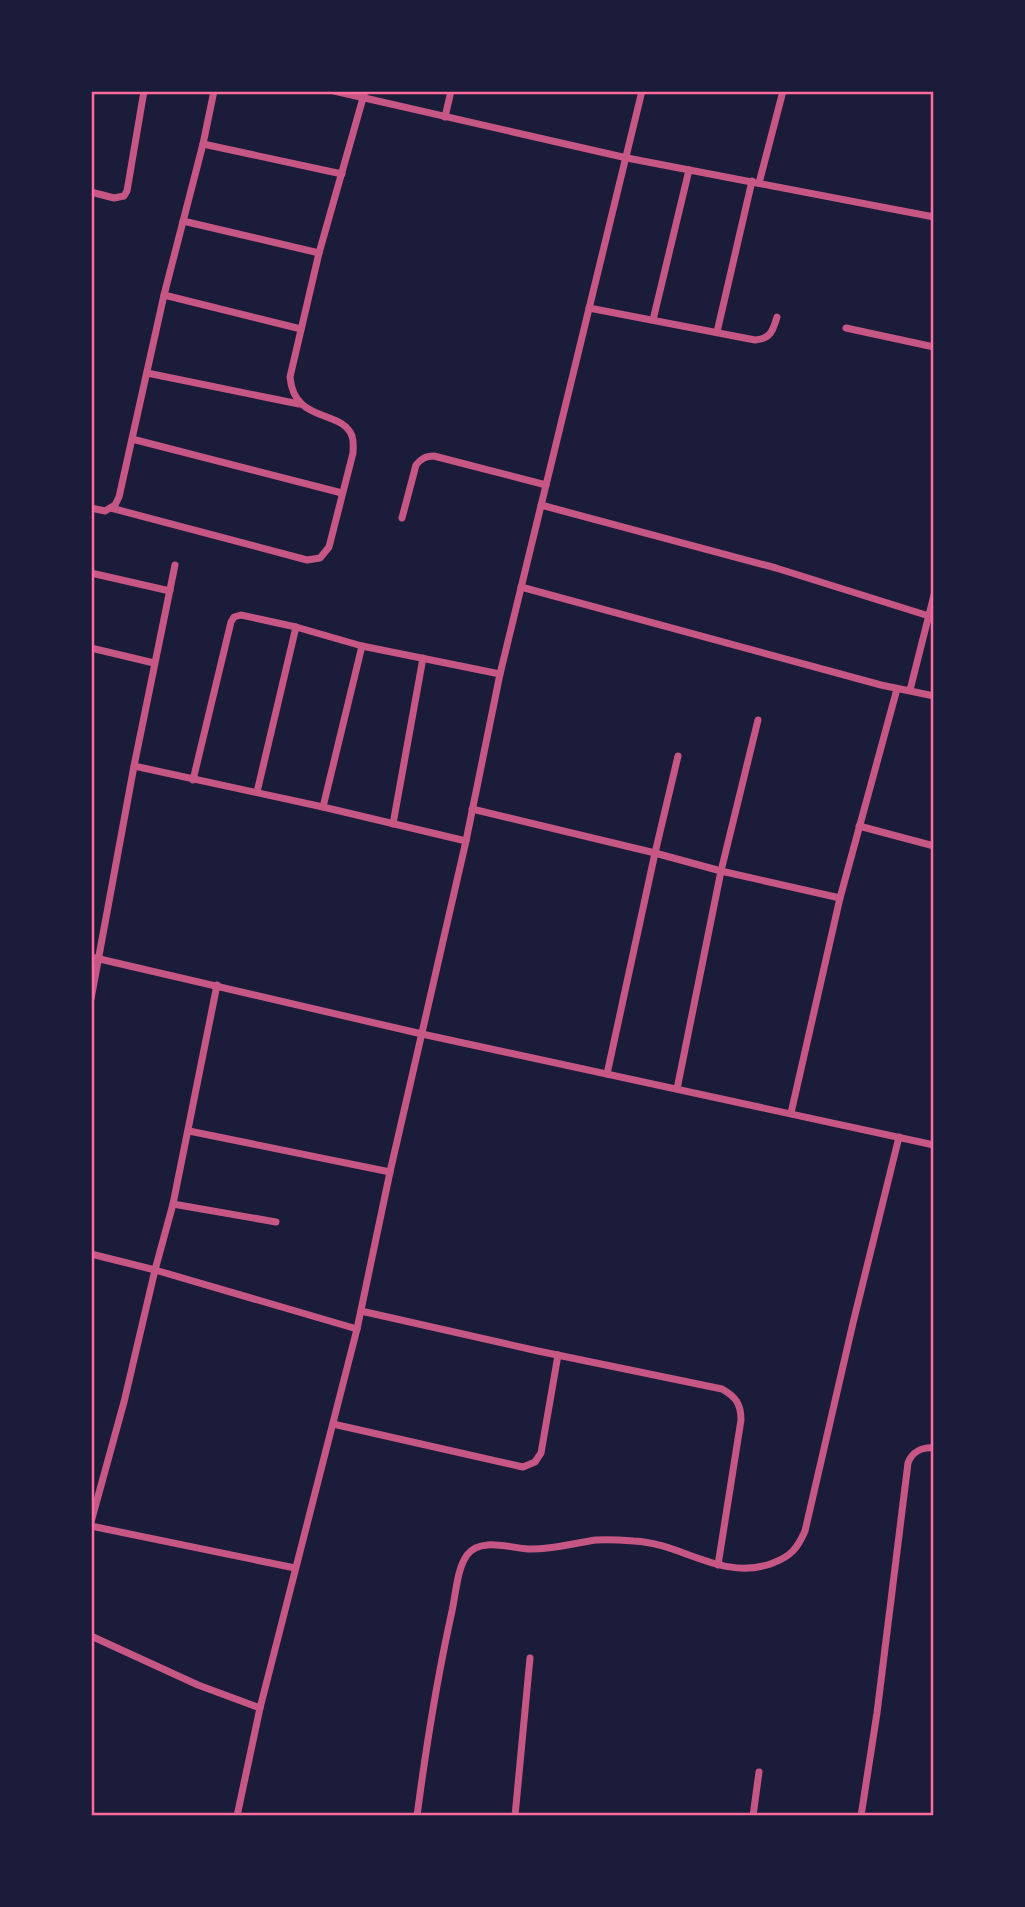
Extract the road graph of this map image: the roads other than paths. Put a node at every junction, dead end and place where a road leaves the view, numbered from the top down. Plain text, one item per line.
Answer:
1 (144, 91) edge
2 (214, 91) edge
3 (334, 91) edge
4 (450, 91) edge
5 (642, 91) edge
6 (783, 91) edge
7 (364, 94) edge
8 (445, 117) junction
9 (203, 144) junction
10 (627, 158) junction
11 (689, 170) junction
12 (342, 174) junction
13 (755, 182) junction
14 (91, 192) edge
15 (934, 217) edge
16 (183, 221) junction
17 (319, 253) junction
18 (164, 295) junction
19 (589, 309) junction
20 (777, 317) dead end
21 (653, 320) junction
22 (846, 328) dead end
23 (300, 330) junction
24 (717, 332) junction
25 (934, 347) edge
26 (147, 373) junction
27 (300, 405) junction
28 (132, 439) junction
29 (546, 485) junction
30 (342, 493) junction
31 (541, 505) junction
32 (91, 508) edge
33 (111, 508) junction
34 (402, 518) dead end
35 (175, 565) dead end
36 (91, 573) edge
37 (521, 587) junction
38 (170, 592) junction
39 (934, 596) edge
40 (929, 616) junction
41 (296, 627) junction
42 (362, 646) junction
43 (91, 648) edge
44 (423, 658) junction
45 (154, 663) junction
46 (500, 674) junction
47 (897, 689) junction
48 (910, 690) junction
49 (934, 696) edge
50 (758, 720) dead end
51 (678, 756) dead end
52 (134, 766) junction
53 (193, 780) junction
54 (257, 792) junction
55 (323, 807) junction
56 (472, 809) junction
57 (393, 824) junction
58 (859, 826) junction
59 (466, 841) junction
60 (934, 846) edge
61 (655, 853) junction
62 (721, 871) junction
63 (839, 898) junction
64 (95, 958) edge
65 (216, 985) junction
66 (91, 999) edge
67 (422, 1034) junction
68 (607, 1074) junction
69 (677, 1089) junction
70 (791, 1113) junction
71 (189, 1131) junction
72 (899, 1137) junction
73 (934, 1144) edge
74 (390, 1172) junction
75 (173, 1204) junction
76 (276, 1222) dead end
77 (91, 1254) edge
78 (155, 1270) junction
79 (361, 1311) junction
80 (357, 1329) junction
81 (558, 1355) junction
82 (333, 1424) junction
83 (934, 1448) edge
84 (91, 1524) edge
85 (718, 1565) junction
86 (295, 1568) junction
87 (91, 1636) edge
88 (530, 1658) dead end
89 (260, 1709) junction
90 (759, 1772) dead end
91 (237, 1816) edge
92 (417, 1816) edge
93 (515, 1816) edge
94 (753, 1816) edge
95 (861, 1816) edge

1 - 14 street
2 - 9 street
3 - 7 street
4 - 8 street
5 - 10 street
6 - 13 street
7 - 8 street
7 - 12 street
8 - 10 street
9 - 12 street
9 - 16 street
10 - 11 street
10 - 19 street
11 - 13 street
11 - 21 street
12 - 17 street
13 - 15 street
13 - 24 street
16 - 17 street
16 - 18 street
17 - 23 street
18 - 23 street
18 - 26 street
19 - 21 street
19 - 29 street
20 - 24 street
21 - 24 street
22 - 25 street
23 - 27 street
26 - 27 street
26 - 28 street
27 - 30 street
28 - 30 street
28 - 33 street
29 - 31 street
29 - 34 street
30 - 33 street
31 - 37 street
31 - 40 street
32 - 33 street
35 - 38 street
36 - 38 street
37 - 46 street
37 - 47 street
38 - 45 street
39 - 40 street
40 - 48 street
41 - 42 street
41 - 53 street
41 - 54 street
42 - 44 street
42 - 55 street
43 - 45 street
44 - 46 street
44 - 57 street
45 - 52 street
46 - 56 street
47 - 48 street
47 - 58 street
48 - 49 street
50 - 62 street
51 - 61 street
52 - 53 street
52 - 64 street
53 - 54 street
54 - 55 street
55 - 57 street
56 - 59 street
56 - 61 street
57 - 59 street
58 - 60 street
58 - 63 street
59 - 67 street
61 - 62 street
61 - 68 street
62 - 63 street
62 - 69 street
63 - 70 street
64 - 65 street
64 - 66 street
65 - 67 street
65 - 71 street
67 - 68 street
67 - 74 street
68 - 69 street
69 - 70 street
70 - 72 street
71 - 74 street
71 - 75 street
72 - 73 street
72 - 85 street
74 - 79 street
75 - 76 street
75 - 78 street
77 - 78 street
78 - 80 street
78 - 84 street
79 - 80 street
79 - 81 street
80 - 82 street
81 - 82 street
81 - 85 street
82 - 86 street
83 - 95 street
84 - 86 street
85 - 92 street
86 - 89 street
87 - 89 street
88 - 93 street
89 - 91 street
90 - 94 street

